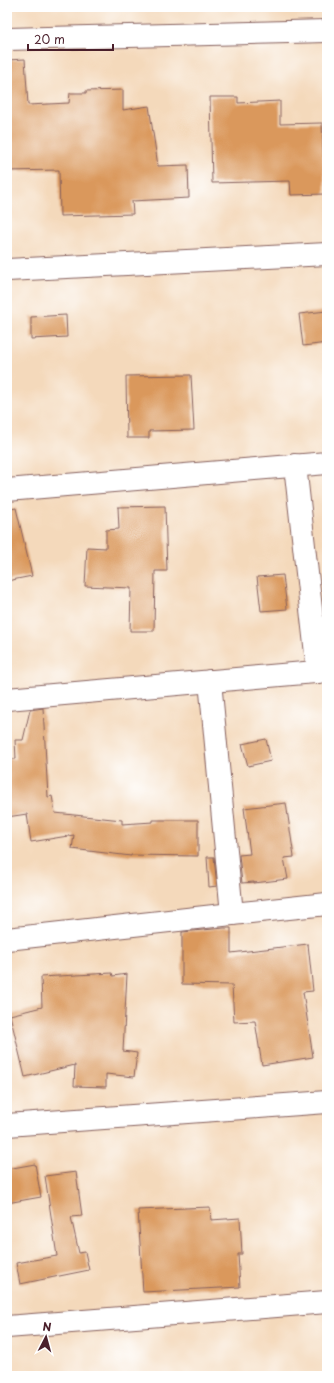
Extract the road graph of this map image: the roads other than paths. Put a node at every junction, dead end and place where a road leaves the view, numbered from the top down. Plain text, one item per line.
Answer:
1 (327, 31) edge
2 (7, 38) edge
3 (327, 254) edge
4 (7, 270) edge
5 (327, 463) edge
6 (295, 465) junction
7 (7, 490) edge
8 (322, 671) edge
9 (210, 681) junction
10 (7, 699) edge
11 (327, 904) edge
12 (232, 914) junction
13 (7, 939) edge
14 (327, 1102) edge
15 (7, 1125) edge
16 (327, 1302) edge
17 (7, 1327) edge

1 - 2 street
3 - 4 street
5 - 6 street
6 - 7 street
6 - 8 street
8 - 9 street
9 - 10 street
9 - 12 street
11 - 12 street
12 - 13 street
14 - 15 street
16 - 17 street

